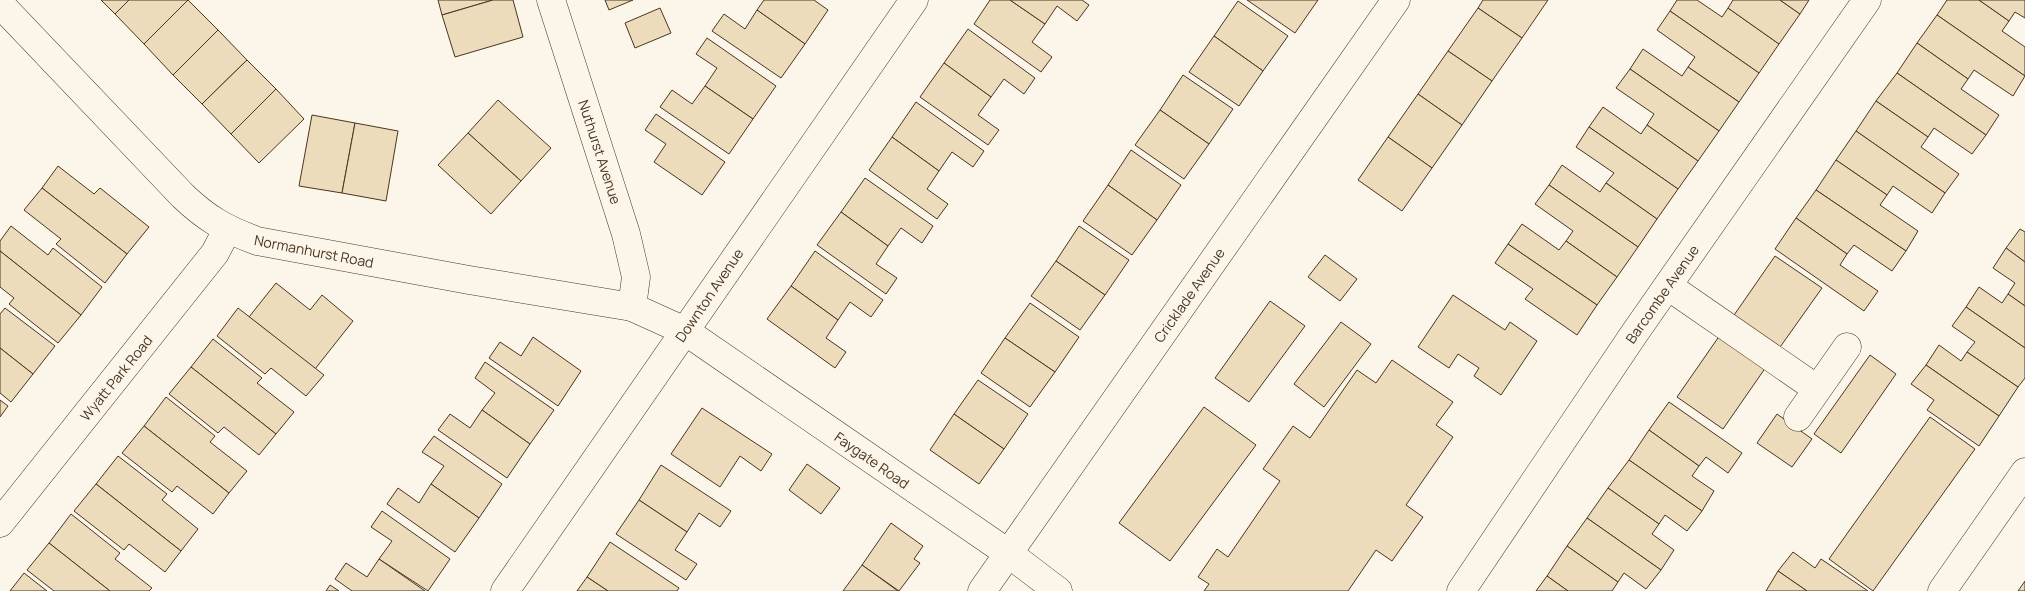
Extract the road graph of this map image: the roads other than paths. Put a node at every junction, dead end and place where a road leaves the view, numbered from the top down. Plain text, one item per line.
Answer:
1 (551, 0) edge
2 (914, 0) edge
3 (1396, 0) edge
4 (1867, 0) edge
5 (0, 4) edge
6 (227, 230) junction
7 (1668, 286) junction
8 (632, 307) junction
9 (685, 330) junction
10 (1847, 346) dead end
11 (1817, 389) junction
12 (1798, 417) dead end
13 (2025, 472) edge
14 (0, 523) edge
15 (1008, 554) junction
16 (504, 591) edge
17 (982, 591) edge
18 (1058, 591) edge
19 (1461, 591) edge
20 (1942, 591) edge

1 - 8 street, Nuthurst Avenue
2 - 9 street, Downton Avenue
3 - 15 street, Cricklade Avenue
4 - 7 street, Barcombe Avenue
5 - 6 street, Normanhurst Road
6 - 8 street, Normanhurst Road
6 - 14 street, Wyatt Park Road
7 - 11 street
7 - 19 street, Barcombe Avenue
8 - 9 street, Normanhurst Road
9 - 15 street, Faygate Road
9 - 16 street, Downton Avenue
10 - 11 street
11 - 12 street
13 - 20 street
15 - 17 street, Cricklade Avenue
15 - 18 street, Faygate Road

